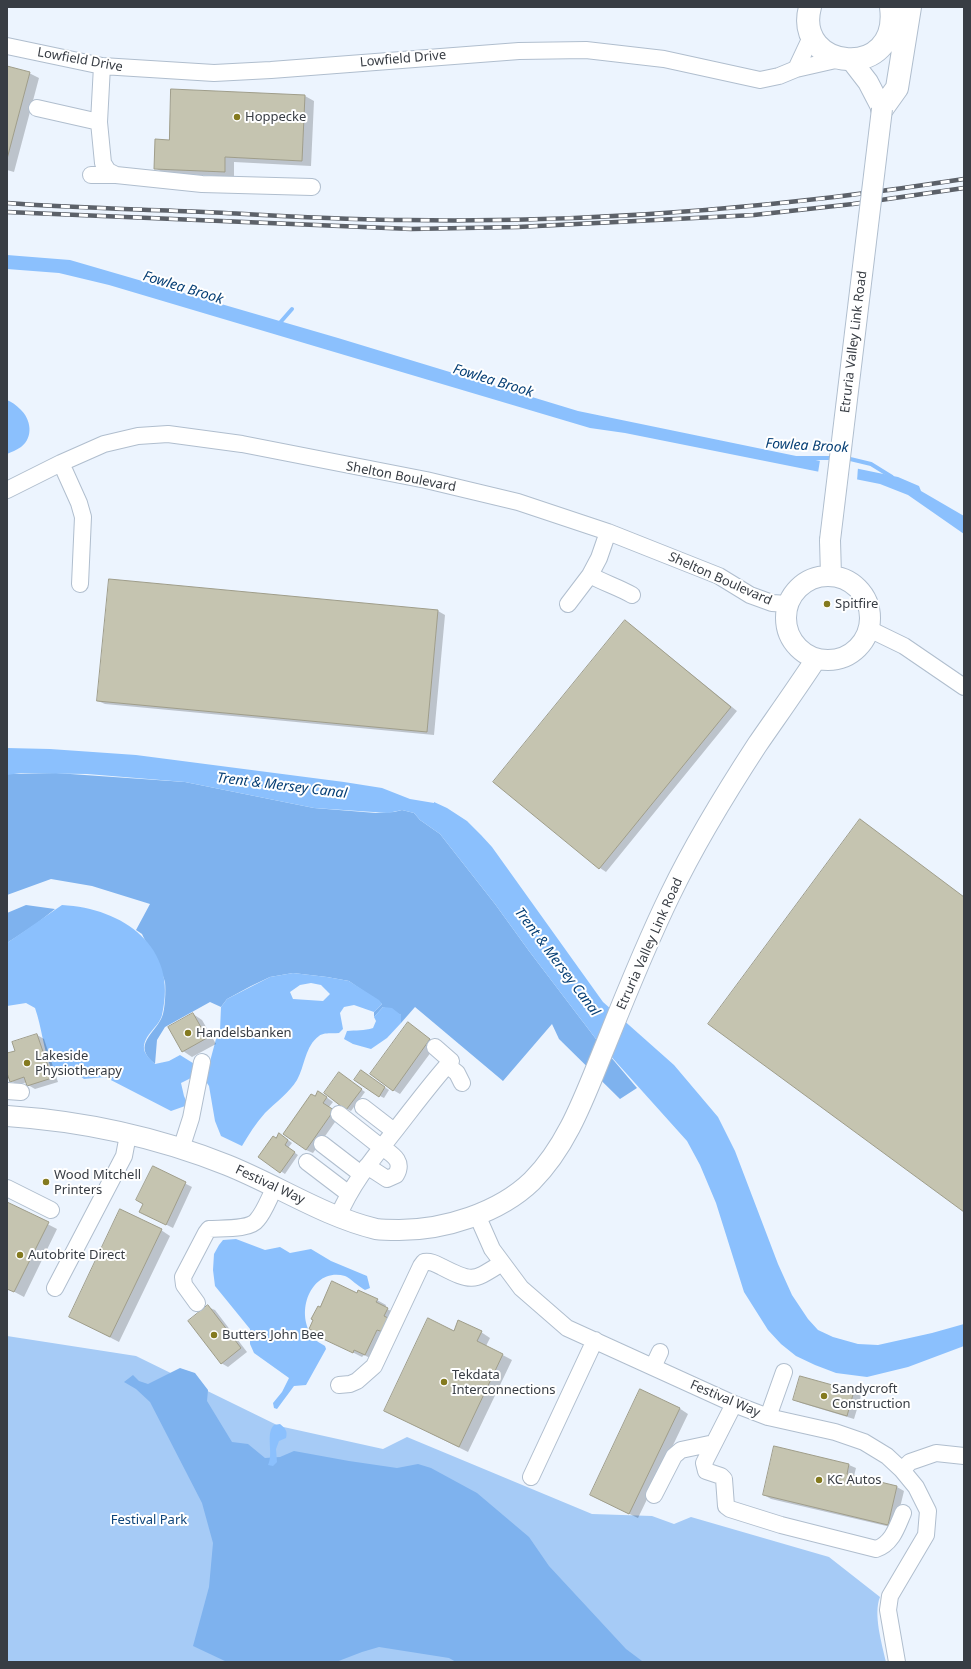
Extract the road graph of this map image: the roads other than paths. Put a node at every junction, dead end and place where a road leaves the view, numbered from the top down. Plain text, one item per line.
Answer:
1 (910, 7) edge
2 (891, 12) edge
3 (807, 18) edge
4 (7, 46) edge
5 (846, 60) junction
6 (102, 66) junction
7 (796, 69) junction
8 (36, 108) dead end
9 (882, 108) junction
10 (99, 122) junction
11 (91, 175) dead end
12 (116, 175) junction
13 (312, 187) dead end
14 (61, 463) junction
15 (7, 490) edge
16 (608, 532) junction
17 (590, 575) junction
18 (832, 576) junction
19 (80, 584) dead end
20 (632, 595) dead end
21 (568, 604) dead end
22 (788, 604) junction
23 (869, 629) junction
24 (816, 659) junction
25 (964, 687) edge
26 (436, 1047) dead end
27 (202, 1062) dead end
28 (447, 1065) junction
29 (462, 1083) dead end
30 (362, 1107) dead end
31 (339, 1114) dead end
32 (7, 1116) edge
33 (394, 1131) junction
34 (128, 1134) junction
35 (322, 1144) dead end
36 (382, 1147) junction
37 (181, 1149) junction
38 (307, 1162) dead end
39 (364, 1170) junction
40 (275, 1187) junction
41 (7, 1188) edge
42 (349, 1194) junction
43 (51, 1210) dead end
44 (477, 1215) junction
45 (338, 1217) junction
46 (502, 1263) junction
47 (55, 1288) dead end
48 (197, 1303) dead end
49 (596, 1340) junction
50 (660, 1352) dead end
51 (653, 1367) junction
52 (784, 1372) dead end
53 (339, 1385) dead end
54 (734, 1404) junction
55 (768, 1417) junction
56 (714, 1443) junction
57 (964, 1456) edge
58 (902, 1470) junction
59 (531, 1477) dead end
60 (654, 1495) dead end
61 (903, 1513) dead end
62 (897, 1662) edge

1 - 9 highway
2 - 5 highway
2 - 9 main road, Etruria Valley Link Road
3 - 5 highway
3 - 7 street
4 - 6 street, Lowfield Drive
5 - 7 street, Lowfield Drive
5 - 9 main road
6 - 7 street, Lowfield Drive
6 - 10 street
8 - 10 street
9 - 18 main road, Etruria Valley Link Road, bridge
10 - 12 street
11 - 12 street
12 - 13 street
14 - 15 street, Shelton Boulevard
14 - 16 street, Shelton Boulevard
14 - 19 street
16 - 17 street
16 - 22 street, Shelton Boulevard
17 - 20 street
17 - 21 street
18 - 22 main road
18 - 23 main road
22 - 24 main road
23 - 24 main road
23 - 25 street
24 - 44 main road, Etruria Valley Link Road
26 - 28 street
27 - 37 street
28 - 29 street
28 - 33 street
30 - 33 street
31 - 36 street
32 - 34 main road, Festival Way
33 - 36 street
34 - 37 main road, Festival Way
34 - 47 street
35 - 39 street
36 - 39 street
36 - 39 street
37 - 40 main road, Festival Way
38 - 42 street
39 - 42 street
40 - 45 main road, Festival Way
40 - 48 street
41 - 43 street
42 - 45 street
44 - 45 main road, Festival Way
44 - 46 street, Festival Way
46 - 49 street, Festival Way
46 - 53 street
49 - 51 street, Festival Way
49 - 59 street
50 - 51 street
51 - 54 street, Festival Way
52 - 55 street
54 - 55 street, Festival Way
54 - 56 street
55 - 58 street, Festival Way
56 - 60 street
56 - 61 street
57 - 58 street
58 - 62 street, Festival Way

